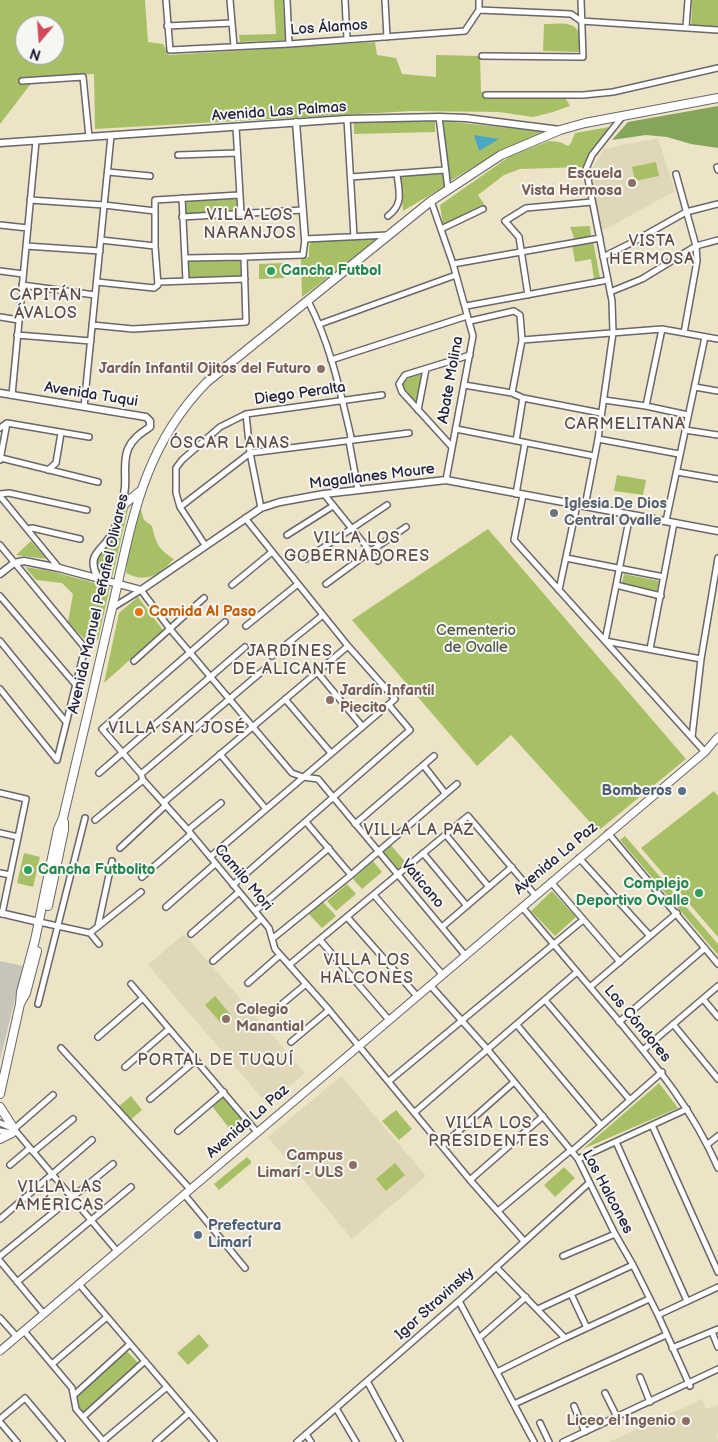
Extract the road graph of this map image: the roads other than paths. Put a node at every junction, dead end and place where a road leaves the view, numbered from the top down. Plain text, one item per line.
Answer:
1 (166, 0) edge
2 (230, 0) edge
3 (287, 0) edge
4 (345, 0) edge
5 (385, 0) edge
6 (479, 0) edge
7 (581, 0) edge
8 (688, 0) edge
9 (479, 10) junction
10 (582, 10) junction
11 (571, 14) junction
12 (581, 21) junction
13 (232, 22) junction
14 (167, 26) junction
15 (686, 27) junction
16 (718, 30) edge
17 (387, 37) junction
18 (347, 39) junction
19 (289, 44) junction
20 (234, 46) junction
21 (482, 56) dead end
22 (718, 68) edge
23 (22, 81) dead end
24 (486, 95) dead end
25 (718, 98) edge
26 (438, 117) junction
27 (622, 117) junction
28 (347, 119) junction
29 (296, 122) junction
30 (236, 127) junction
31 (560, 130) junction
32 (111, 136) junction
33 (89, 137) junction
34 (36, 141) junction
35 (0, 143) edge
36 (237, 153) junction
37 (178, 155) dead end
38 (444, 170) junction
39 (108, 172) junction
40 (397, 174) junction
41 (676, 174) dead end
42 (150, 176) dead end
43 (351, 177) junction
44 (448, 189) junction
45 (239, 195) junction
46 (182, 198) junction
47 (30, 200) junction
48 (431, 201) junction
49 (592, 202) junction
50 (718, 204) edge
51 (104, 205) junction
52 (483, 209) dead end
53 (303, 210) junction
54 (155, 211) junction
55 (686, 212) junction
56 (241, 213) junction
57 (388, 216) dead end
58 (182, 217) junction
59 (0, 225) edge
60 (28, 228) junction
61 (441, 229) junction
62 (390, 235) junction
63 (354, 237) junction
64 (600, 238) junction
65 (305, 239) junction
66 (101, 240) junction
67 (718, 240) edge
68 (26, 246) junction
69 (155, 246) junction
70 (696, 246) junction
71 (100, 251) junction
72 (521, 252) junction
73 (244, 257) junction
74 (603, 257) junction
75 (185, 258) junction
76 (453, 264) junction
77 (0, 271) edge
78 (23, 274) junction
79 (456, 275) junction
80 (245, 279) junction
81 (608, 280) junction
82 (186, 281) junction
83 (97, 282) junction
84 (159, 284) junction
85 (22, 285) junction
86 (610, 292) junction
87 (95, 295) junction
88 (528, 295) junction
89 (308, 301) junction
90 (466, 306) junction
91 (0, 317) edge
92 (468, 318) junction
93 (19, 320) junction
94 (320, 324) junction
95 (92, 325) junction
96 (662, 328) junction
97 (613, 333) junction
98 (684, 333) junction
99 (17, 335) junction
100 (705, 337) junction
101 (718, 339) edge
102 (522, 340) junction
103 (91, 341) junction
104 (470, 355) junction
105 (332, 360) junction
106 (426, 369) junction
107 (464, 385) junction
108 (695, 387) junction
109 (718, 391) edge
110 (0, 393) edge
111 (512, 393) junction
112 (12, 395) junction
113 (382, 396) dead end
114 (523, 398) junction
115 (604, 400) junction
116 (343, 401) junction
117 (646, 406) junction
118 (84, 407) junction
119 (418, 410) junction
120 (246, 414) junction
121 (601, 414) junction
122 (688, 415) junction
123 (7, 423) junction
124 (0, 428) edge
125 (456, 429) junction
126 (685, 430) junction
127 (61, 433) junction
128 (409, 433) dead end
129 (718, 435) edge
130 (89, 437) dead end
131 (598, 439) junction
132 (349, 441) junction
133 (516, 442) junction
134 (525, 443) junction
135 (452, 447) junction
136 (250, 453) junction
137 (679, 454) junction
138 (594, 456) junction
139 (1, 459) edge
140 (48, 470) junction
141 (677, 472) junction
142 (718, 479) edge
143 (446, 480) junction
144 (98, 482) dead end
145 (140, 490) junction
146 (358, 490) junction
147 (324, 494) junction
148 (520, 494) junction
149 (0, 495) edge
150 (388, 505) dead end
151 (577, 505) junction
152 (122, 506) junction
153 (333, 506) junction
154 (585, 506) junction
155 (180, 508) junction
156 (261, 508) junction
157 (87, 510) dead end
158 (630, 515) junction
159 (245, 518) junction
160 (666, 521) junction
161 (674, 523) junction
162 (406, 527) dead end
163 (352, 528) junction
164 (28, 529) junction
165 (718, 531) edge
166 (287, 535) dead end
167 (80, 539) dead end
168 (0, 545) edge
169 (205, 545) junction
170 (371, 551) junction
171 (272, 552) junction
172 (566, 558) junction
173 (718, 558) edge
174 (306, 559) dead end
175 (378, 561) dead end
176 (14, 563) junction
177 (59, 568) junction
178 (619, 568) junction
179 (0, 574) edge
180 (664, 577) junction
181 (98, 578) junction
182 (118, 583) junction
183 (232, 584) dead end
184 (298, 584) junction
185 (326, 584) dead end
186 (616, 585) junction
187 (141, 590) junction
188 (559, 590) junction
189 (0, 596) edge
190 (661, 596) junction
191 (204, 598) dead end
192 (112, 608) junction
193 (323, 615) junction
194 (225, 622) dead end
195 (246, 626) dead end
196 (170, 629) junction
197 (0, 641) edge
198 (605, 641) junction
199 (348, 646) junction
200 (245, 647) dead end
201 (650, 649) junction
202 (190, 652) junction
203 (272, 656) dead end
204 (701, 659) junction
205 (134, 661) dead end
206 (266, 668) dead end
207 (317, 672) junction
208 (211, 678) junction
209 (75, 684) junction
210 (0, 689) edge
211 (285, 699) junction
212 (230, 700) junction
213 (389, 705) junction
214 (66, 722) junction
215 (362, 726) junction
216 (252, 727) junction
217 (692, 738) junction
218 (717, 742) edge
219 (705, 752) junction
220 (123, 753) junction
221 (331, 753) junction
222 (220, 754) junction
223 (434, 756) dead end
224 (424, 766) junction
225 (98, 773) dead end
226 (142, 777) junction
227 (303, 777) junction
228 (457, 784) dead end
229 (445, 793) junction
230 (0, 794) edge
231 (334, 798) junction
232 (165, 803) junction
233 (221, 803) dead end
234 (266, 809) junction
235 (85, 818) dead end
236 (95, 820) dead end
237 (306, 822) junction
238 (356, 824) junction
239 (189, 832) junction
240 (0, 833) edge
241 (608, 833) junction
242 (446, 835) junction
243 (18, 837) junction
244 (120, 848) dead end
245 (328, 848) junction
246 (378, 851) junction
247 (424, 853) junction
248 (210, 857) junction
249 (579, 858) junction
250 (112, 861) dead end
251 (215, 864) junction
252 (512, 867) junction
253 (0, 873) edge
254 (398, 874) junction
255 (10, 875) junction
256 (351, 875) junction
257 (142, 877) dead end
258 (551, 882) junction
259 (233, 884) junction
260 (489, 887) junction
261 (141, 892) dead end
262 (239, 892) junction
263 (374, 895) junction
264 (535, 895) junction
265 (467, 906) junction
266 (166, 907) dead end
267 (522, 907) junction
268 (255, 911) junction
269 (1, 913) edge
270 (677, 914) junction
271 (347, 917) junction
272 (261, 918) junction
273 (583, 920) junction
274 (42, 922) junction
275 (57, 926) junction
276 (98, 926) junction
277 (442, 927) junction
278 (90, 933) junction
279 (190, 934) dead end
280 (650, 936) junction
281 (272, 939) junction
282 (320, 940) junction
283 (99, 944) dead end
284 (554, 945) junction
285 (704, 948) junction
286 (280, 954) junction
287 (465, 955) junction
288 (212, 960) dead end
289 (620, 962) junction
290 (718, 964) edge
291 (288, 965) junction
292 (577, 972) junction
293 (442, 974) junction
294 (248, 983) dead end
295 (131, 984) dead end
296 (306, 984) junction
297 (430, 985) junction
298 (718, 986) edge
299 (590, 988) junction
300 (417, 996) junction
301 (143, 998) junction
302 (703, 999) junction
303 (545, 1000) junction
304 (38, 1004) dead end
305 (329, 1010) junction
306 (270, 1014) dead end
307 (718, 1017) edge
308 (389, 1020) junction
309 (462, 1020) junction
310 (619, 1022) junction
311 (674, 1024) junction
312 (517, 1025) junction
313 (170, 1029) junction
314 (98, 1038) dead end
315 (291, 1042) dead end
316 (359, 1045) junction
317 (61, 1048) dead end
318 (488, 1050) junction
319 (643, 1050) junction
320 (196, 1060) junction
321 (125, 1068) dead end
322 (662, 1072) junction
323 (718, 1079) edge
324 (389, 1081) junction
325 (514, 1082) junction
326 (224, 1092) junction
327 (0, 1094) edge
328 (53, 1095) dead end
329 (150, 1099) dead end
330 (630, 1100) junction
331 (0, 1107) edge
332 (687, 1109) junction
333 (415, 1112) junction
334 (543, 1116) junction
335 (73, 1119) dead end
336 (0, 1123) edge
337 (652, 1125) junction
338 (601, 1126) junction
339 (0, 1130) edge
340 (178, 1131) dead end
341 (14, 1132) junction
342 (257, 1132) junction
343 (718, 1136) edge
344 (0, 1139) edge
345 (92, 1140) dead end
346 (616, 1142) junction
347 (443, 1145) junction
348 (709, 1147) junction
349 (718, 1147) edge
350 (31, 1150) junction
351 (571, 1151) junction
352 (578, 1159) junction
353 (113, 1164) dead end
354 (10, 1165) dead end
355 (718, 1168) edge
356 (52, 1173) junction
357 (470, 1180) junction
358 (589, 1183) junction
359 (131, 1187) dead end
360 (187, 1192) junction
361 (72, 1198) junction
362 (498, 1211) junction
363 (0, 1218) edge
364 (91, 1221) junction
365 (615, 1234) junction
366 (524, 1241) junction
367 (118, 1251) junction
368 (0, 1256) edge
369 (563, 1256) dead end
370 (0, 1261) edge
371 (633, 1265) junction
372 (496, 1266) junction
373 (245, 1268) dead end
374 (718, 1272) edge
375 (17, 1282) junction
376 (79, 1284) junction
377 (718, 1287) edge
378 (571, 1294) junction
379 (526, 1296) junction
380 (649, 1299) junction
381 (458, 1301) junction
382 (687, 1301) junction
383 (538, 1309) junction
384 (44, 1314) junction
385 (658, 1315) junction
386 (107, 1317) junction
387 (0, 1318) edge
388 (587, 1328) junction
389 (718, 1329) edge
390 (24, 1331) junction
391 (712, 1332) junction
392 (666, 1335) junction
393 (17, 1337) junction
394 (478, 1338) junction
395 (565, 1338) junction
396 (130, 1344) junction
397 (718, 1346) edge
398 (672, 1348) junction
399 (0, 1351) edge
400 (145, 1361) junction
401 (52, 1364) junction
402 (718, 1369) edge
403 (497, 1372) junction
404 (640, 1377) dead end
405 (367, 1381) junction
406 (689, 1384) junction
407 (167, 1387) junction
408 (605, 1393) dead end
409 (74, 1395) junction
410 (650, 1402) junction
411 (514, 1404) junction
412 (574, 1406) dead end
413 (336, 1408) junction
414 (189, 1413) junction
415 (83, 1417) junction
416 (617, 1417) junction
417 (0, 1421) edge
418 (540, 1423) dead end
419 (585, 1432) junction
420 (306, 1434) junction
421 (212, 1440) edge
422 (104, 1441) edge
423 (17, 1442) edge
424 (62, 1442) edge
425 (156, 1442) edge
426 (205, 1442) edge
427 (297, 1442) edge
428 (311, 1442) edge
429 (356, 1442) edge
430 (400, 1442) edge
431 (534, 1442) edge
432 (549, 1442) edge
433 (563, 1442) edge

1 - 14 street
2 - 13 street
3 - 19 street
4 - 18 street
5 - 17 street
6 - 9 street
7 - 10 street
8 - 15 street
9 - 11 street
9 - 17 street, Los Álamos
10 - 11 street
10 - 12 street
11 - 12 street
12 - 15 street
12 - 21 street
13 - 14 street
13 - 20 street
14 - 20 street, Los Álamos
15 - 16 street
17 - 18 street, Los Álamos
18 - 19 street, Los Álamos
19 - 20 street, Los Álamos
22 - 24 street
23 - 33 street
25 - 27 main road, Avenida Manuel Peñafiel Olivares
26 - 28 street, Avenida Las Palmas
26 - 31 street, Avenida Las Palmas
26 - 38 street
27 - 31 main road, Avenida Manuel Peñafiel Olivares
27 - 49 street
28 - 29 street, Avenida Las Palmas
28 - 43 street
29 - 30 street, Avenida Las Palmas
29 - 53 street
30 - 32 street, Avenida Las Palmas
30 - 36 street
31 - 44 main road, Avenida Manuel Peñafiel Olivares
32 - 33 street, Avenida Las Palmas
32 - 39 street
33 - 34 street, Avenida Las Palmas
34 - 35 street, Avenida Las Palmas
34 - 47 street
36 - 37 street
36 - 45 street
38 - 40 street
38 - 44 street
39 - 42 street
39 - 51 street
40 - 43 street
40 - 57 street
41 - 55 street
43 - 63 street
44 - 48 main road, Avenida Manuel Peñafiel Olivares
45 - 46 street
45 - 56 street
46 - 54 street
46 - 58 street
47 - 51 street
47 - 60 street
48 - 61 street, Abate Molina
48 - 62 main road, Avenida Manuel Peñafiel Olivares
49 - 64 street
49 - 72 street
50 - 55 street
51 - 54 street
51 - 66 street
52 - 61 street
53 - 56 street
53 - 65 street
54 - 69 street
55 - 70 street
55 - 74 street
56 - 58 street
58 - 75 street
59 - 60 street
60 - 68 street
61 - 76 street, Abate Molina
62 - 63 street
62 - 89 main road, Avenida Manuel Peñafiel Olivares
63 - 65 street
64 - 72 street
64 - 74 street
65 - 73 street
66 - 69 street
66 - 71 street
67 - 70 street
68 - 71 street
68 - 78 street
69 - 84 street
70 - 86 street
70 - 98 street
71 - 83 street
72 - 76 street
72 - 88 street
73 - 75 street
73 - 80 street
74 - 81 street
75 - 82 street
76 - 79 street, Abate Molina
77 - 78 street
78 - 85 street
79 - 90 street, Abate Molina
79 - 94 street
80 - 82 street
80 - 95 street
81 - 86 street
81 - 88 street
82 - 84 street
83 - 84 street
83 - 87 street
85 - 87 street
85 - 93 street
86 - 97 street
87 - 95 street
88 - 90 street
89 - 94 street
89 - 145 main road, Avenida Manuel Peñafiel Olivares
90 - 92 street, Abate Molina
91 - 93 street
92 - 102 street
92 - 104 street, Abate Molina
92 - 105 street
93 - 99 street
94 - 105 street
95 - 103 street
96 - 97 street
96 - 98 street
96 - 117 street
97 - 102 street
97 - 115 street
98 - 100 street
99 - 103 street
99 - 112 street
100 - 101 street
100 - 108 street
102 - 111 street
103 - 118 street
104 - 106 street
104 - 107 street, Abate Molina
105 - 116 street
106 - 119 street
106 - 119 street
107 - 111 street
107 - 125 street, Abate Molina
108 - 109 street
108 - 122 street
110 - 112 street, Avenida Tuqui
111 - 114 street
112 - 118 street, Avenida Tuqui
113 - 116 street, Diego Peralta
114 - 121 street
114 - 133 street
115 - 117 street
115 - 121 street
116 - 120 street, Diego Peralta
116 - 132 street
117 - 122 street
118 - 152 street, Avenida Tuqui
119 - 135 street
120 - 136 street
120 - 155 street, Diego Peralta
121 - 131 street
122 - 126 street
123 - 124 street
123 - 127 street
123 - 139 street
125 - 133 street
125 - 135 street, Abate Molina
126 - 129 street
126 - 137 street
127 - 130 street
127 - 140 street
128 - 132 street
131 - 137 street
131 - 138 street
132 - 136 street
132 - 146 street
133 - 134 street
134 - 138 street
134 - 148 street
135 - 143 street, Abate Molina
136 - 155 street
136 - 156 street
137 - 141 street
138 - 154 street
139 - 140 street
140 - 144 street
141 - 142 street
141 - 160 street
143 - 146 street, Magallanes Moure
143 - 148 street, Magallanes Moure
145 - 152 main road
145 - 182 main road, Avenida Manuel Peñafiel Olivares
146 - 147 street, Magallanes Moure
147 - 153 street
147 - 156 street, Magallanes Moure
148 - 151 street, Magallanes Moure
148 - 188 street
149 - 157 street
149 - 164 street
150 - 163 street
151 - 154 street, Magallanes Moure
151 - 172 street
152 - 181 street, Avenida Tuqui
153 - 163 street
153 - 166 street
154 - 158 street, Magallanes Moure
155 - 169 street, Diego Peralta
156 - 159 street, Magallanes Moure
158 - 160 street, Magallanes Moure
158 - 178 street
159 - 169 street, Magallanes Moure
159 - 171 street
160 - 161 street, Magallanes Moure
161 - 165 street, Magallanes Moure
161 - 180 street
162 - 170 street
163 - 170 street
163 - 174 street
164 - 167 street
164 - 177 street
168 - 176 street
169 - 187 street, Magallanes Moure
170 - 175 street
170 - 185 street
171 - 183 street
171 - 184 street
172 - 178 street
172 - 188 street
173 - 204 street
176 - 177 street
176 - 179 street
176 - 209 street
177 - 181 street
178 - 180 street
178 - 186 street
180 - 190 street
181 - 182 street
182 - 187 street
182 - 192 main road, Avenida Manuel Peñafiel Olivares
184 - 193 street
184 - 195 street
186 - 190 street
186 - 198 street
187 - 192 street
187 - 196 street, Vaticano
188 - 198 street
189 - 209 street
190 - 201 street
191 - 196 street
192 - 274 main road, Avenida Manuel Peñafiel Olivares
193 - 199 street
193 - 203 street
194 - 202 street
196 - 202 street, Vaticano
196 - 205 street
197 - 214 street
198 - 201 street
198 - 217 street
199 - 207 street
199 - 213 street
200 - 208 street
201 - 204 street
202 - 208 street, Vaticano
202 - 220 street, Camilo Mori
204 - 217 street
206 - 212 street
207 - 211 street
207 - 215 street
208 - 212 street, Vaticano
208 - 220 street
209 - 214 street
210 - 214 street
211 - 216 street
211 - 221 street
212 - 216 street, Vaticano
212 - 226 street
213 - 215 street
213 - 231 street
215 - 221 street
216 - 222 street
216 - 227 street, Vaticano
217 - 219 street
218 - 219 main road, Avenida La Paz
219 - 241 main road, Avenida La Paz
220 - 225 street
220 - 226 street, Camilo Mori
221 - 227 street
222 - 232 street
222 - 234 street
223 - 224 street
224 - 229 street
224 - 238 street
226 - 232 street, Camilo Mori
226 - 236 street
227 - 231 street, Vaticano
227 - 234 street
228 - 229 street
229 - 246 street
230 - 243 street
231 - 237 street
231 - 238 street, Vaticano
232 - 239 street, Camilo Mori
232 - 244 street
233 - 239 street
234 - 248 street
235 - 275 street
237 - 245 street
237 - 259 street
238 - 246 street, Vaticano
239 - 248 street, Camilo Mori
239 - 257 street
240 - 243 street
241 - 249 main road, Avenida La Paz
241 - 270 street
242 - 247 street
242 - 252 street
242 - 260 street
243 - 255 street
245 - 256 street
245 - 268 street
246 - 254 street, Vaticano
246 - 256 street
247 - 254 street
247 - 265 street
248 - 251 street, Camilo Mori
249 - 258 main road, Avenida La Paz
249 - 280 street
250 - 276 street
251 - 259 street, Camilo Mori
251 - 266 street
252 - 260 street
252 - 264 street
253 - 255 street
254 - 263 street
254 - 277 street, Vaticano
255 - 269 street
256 - 281 street
258 - 264 main road, Avenida La Paz
258 - 273 street
259 - 262 street, Camilo Mori
260 - 265 street
261 - 276 street
262 - 268 street, Camilo Mori
262 - 279 street
263 - 271 street
263 - 293 street
264 - 267 main road, Avenida La Paz
265 - 277 street
267 - 284 street, Los Cóndores
267 - 287 main road, Avenida La Paz
268 - 272 street, Camilo Mori
269 - 274 street
270 - 280 street
270 - 285 street
271 - 282 street
271 - 300 street
272 - 281 street, Camilo Mori
272 - 288 street
273 - 284 street
273 - 289 street
274 - 275 street
274 - 327 main road, Avenida Manuel Peñafiel Olivares
275 - 278 street
275 - 304 street
276 - 278 street
277 - 287 street, Vaticano
278 - 283 street
280 - 289 street
281 - 286 street, Camilo Mori
282 - 291 street
282 - 308 street
284 - 292 street, Los Cóndores
284 - 309 street
285 - 290 street
285 - 310 street
286 - 291 street, Camilo Mori
286 - 294 street
287 - 293 main road, Avenida La Paz
289 - 299 street
291 - 296 street, Camilo Mori
292 - 299 street, Los Cóndores
292 - 303 street
293 - 297 main road, Avenida La Paz
295 - 301 street
296 - 305 street, Camilo Mori
296 - 306 street
297 - 300 main road, Avenida La Paz
297 - 309 street, Los Halcones
298 - 302 street
299 - 310 street, Los Cóndores
300 - 308 main road, Avenida La Paz
301 - 313 street
301 - 314 street
302 - 307 street
302 - 311 street
303 - 312 street
303 - 330 street
305 - 315 street
305 - 316 street, Camilo Mori
308 - 316 main road, Avenida La Paz
309 - 318 street, Los Halcones
309 - 324 street
310 - 319 street, Los Cóndores
311 - 319 street
311 - 323 street
312 - 318 street
312 - 338 street
313 - 320 street
313 - 321 street
316 - 324 street, Camilo Mori
316 - 342 main road, Avenida La Paz
317 - 360 street
318 - 325 street, Los Halcones
318 - 333 street
319 - 322 street, Los Cóndores
320 - 326 street
320 - 329 street
322 - 330 street
322 - 332 street, Los Cóndores
324 - 333 street, Camilo Mori
325 - 334 street, Los Halcones
325 - 347 street
326 - 340 street
326 - 342 street
328 - 341 street
330 - 338 street
331 - 341 main road
332 - 337 street
332 - 348 street, Los Cóndores
333 - 347 street, Camilo Mori
334 - 351 street, Los Halcones
334 - 357 street
335 - 350 street
336 - 341 street
337 - 346 street
337 - 374 street
338 - 351 street
339 - 341 street
341 - 344 main road
341 - 350 street
342 - 360 main road, Avenida La Paz
343 - 348 street
345 - 356 street
346 - 352 street
346 - 382 street
347 - 357 street, Camilo Mori
348 - 349 street
348 - 355 street, Los Cóndores
350 - 354 street
350 - 356 street
351 - 352 street, Los Halcones
351 - 362 street
352 - 358 street, Los Halcones
353 - 361 street
356 - 361 street
356 - 363 street
357 - 362 street, Camilo Mori
358 - 365 street, Los Halcones
358 - 366 street, Igor Stravinsky
359 - 364 street
360 - 367 main road, Avenida La Paz
360 - 373 street
361 - 364 street
361 - 368 street
362 - 366 street, Camilo Mori
364 - 367 street
364 - 375 street
365 - 369 street
365 - 371 street, Los Halcones
366 - 372 street, Igor Stravinsky
367 - 376 main road, Avenida La Paz
370 - 375 street
371 - 378 street
371 - 380 street, Los Halcones
372 - 379 street
372 - 381 street, Igor Stravinsky
375 - 384 street
376 - 384 main road, Avenida La Paz
376 - 386 street
377 - 382 street
378 - 383 street
378 - 388 street
379 - 383 street
379 - 394 street
380 - 385 street, Los Halcones
380 - 388 street
381 - 394 street
381 - 405 street, Igor Stravinsky
382 - 385 street
383 - 395 street
384 - 390 main road, Avenida La Paz
385 - 392 street, Los Halcones
386 - 396 street
386 - 401 street
387 - 393 street
388 - 395 street
389 - 391 street
390 - 393 main road, Avenida La Paz
390 - 401 street
391 - 397 street
391 - 398 street
392 - 398 street, Los Halcones
392 - 411 street
393 - 399 main road, Avenida La Paz
394 - 403 street
395 - 403 street
396 - 400 street
396 - 409 street
398 - 406 street, Los Halcones
400 - 407 street
400 - 415 street
401 - 409 street
402 - 406 street
403 - 411 street
404 - 410 street
405 - 413 street, Igor Stravinsky
405 - 430 street
406 - 410 street
407 - 414 street
407 - 422 street
408 - 416 street
409 - 415 street
410 - 416 street
411 - 431 street
412 - 419 street
413 - 420 street, Igor Stravinsky
413 - 429 street
414 - 421 street
414 - 425 street
415 - 422 street
416 - 419 street
417 - 423 street
417 - 424 street
418 - 432 street
419 - 433 street
420 - 427 street, Igor Stravinsky
420 - 428 street
421 - 426 street

